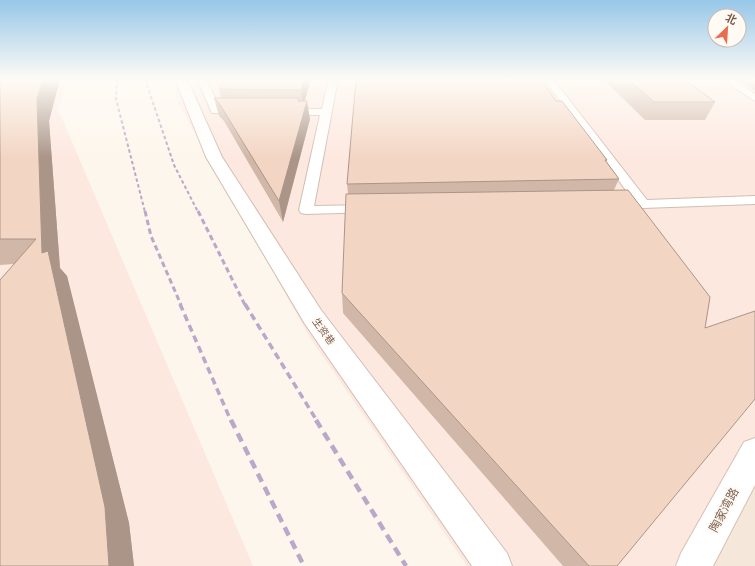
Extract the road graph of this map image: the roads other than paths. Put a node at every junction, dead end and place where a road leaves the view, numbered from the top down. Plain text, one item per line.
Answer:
1 (192, 105) edge
2 (213, 105) edge
3 (328, 105) edge
4 (568, 105) edge
5 (256, 112) edge
6 (271, 112) edge
7 (326, 112) junction
8 (755, 200) edge
9 (643, 204) junction
10 (604, 205) edge
11 (385, 209) edge
12 (755, 453) edge
13 (494, 566) edge
14 (694, 566) edge

1 - 13 street, 生资巷
2 - 5 lane
3 - 7 lane
4 - 9 lane
6 - 7 lane
7 - 11 lane
8 - 9 lane
9 - 10 lane
12 - 14 street, 陶家湾路

